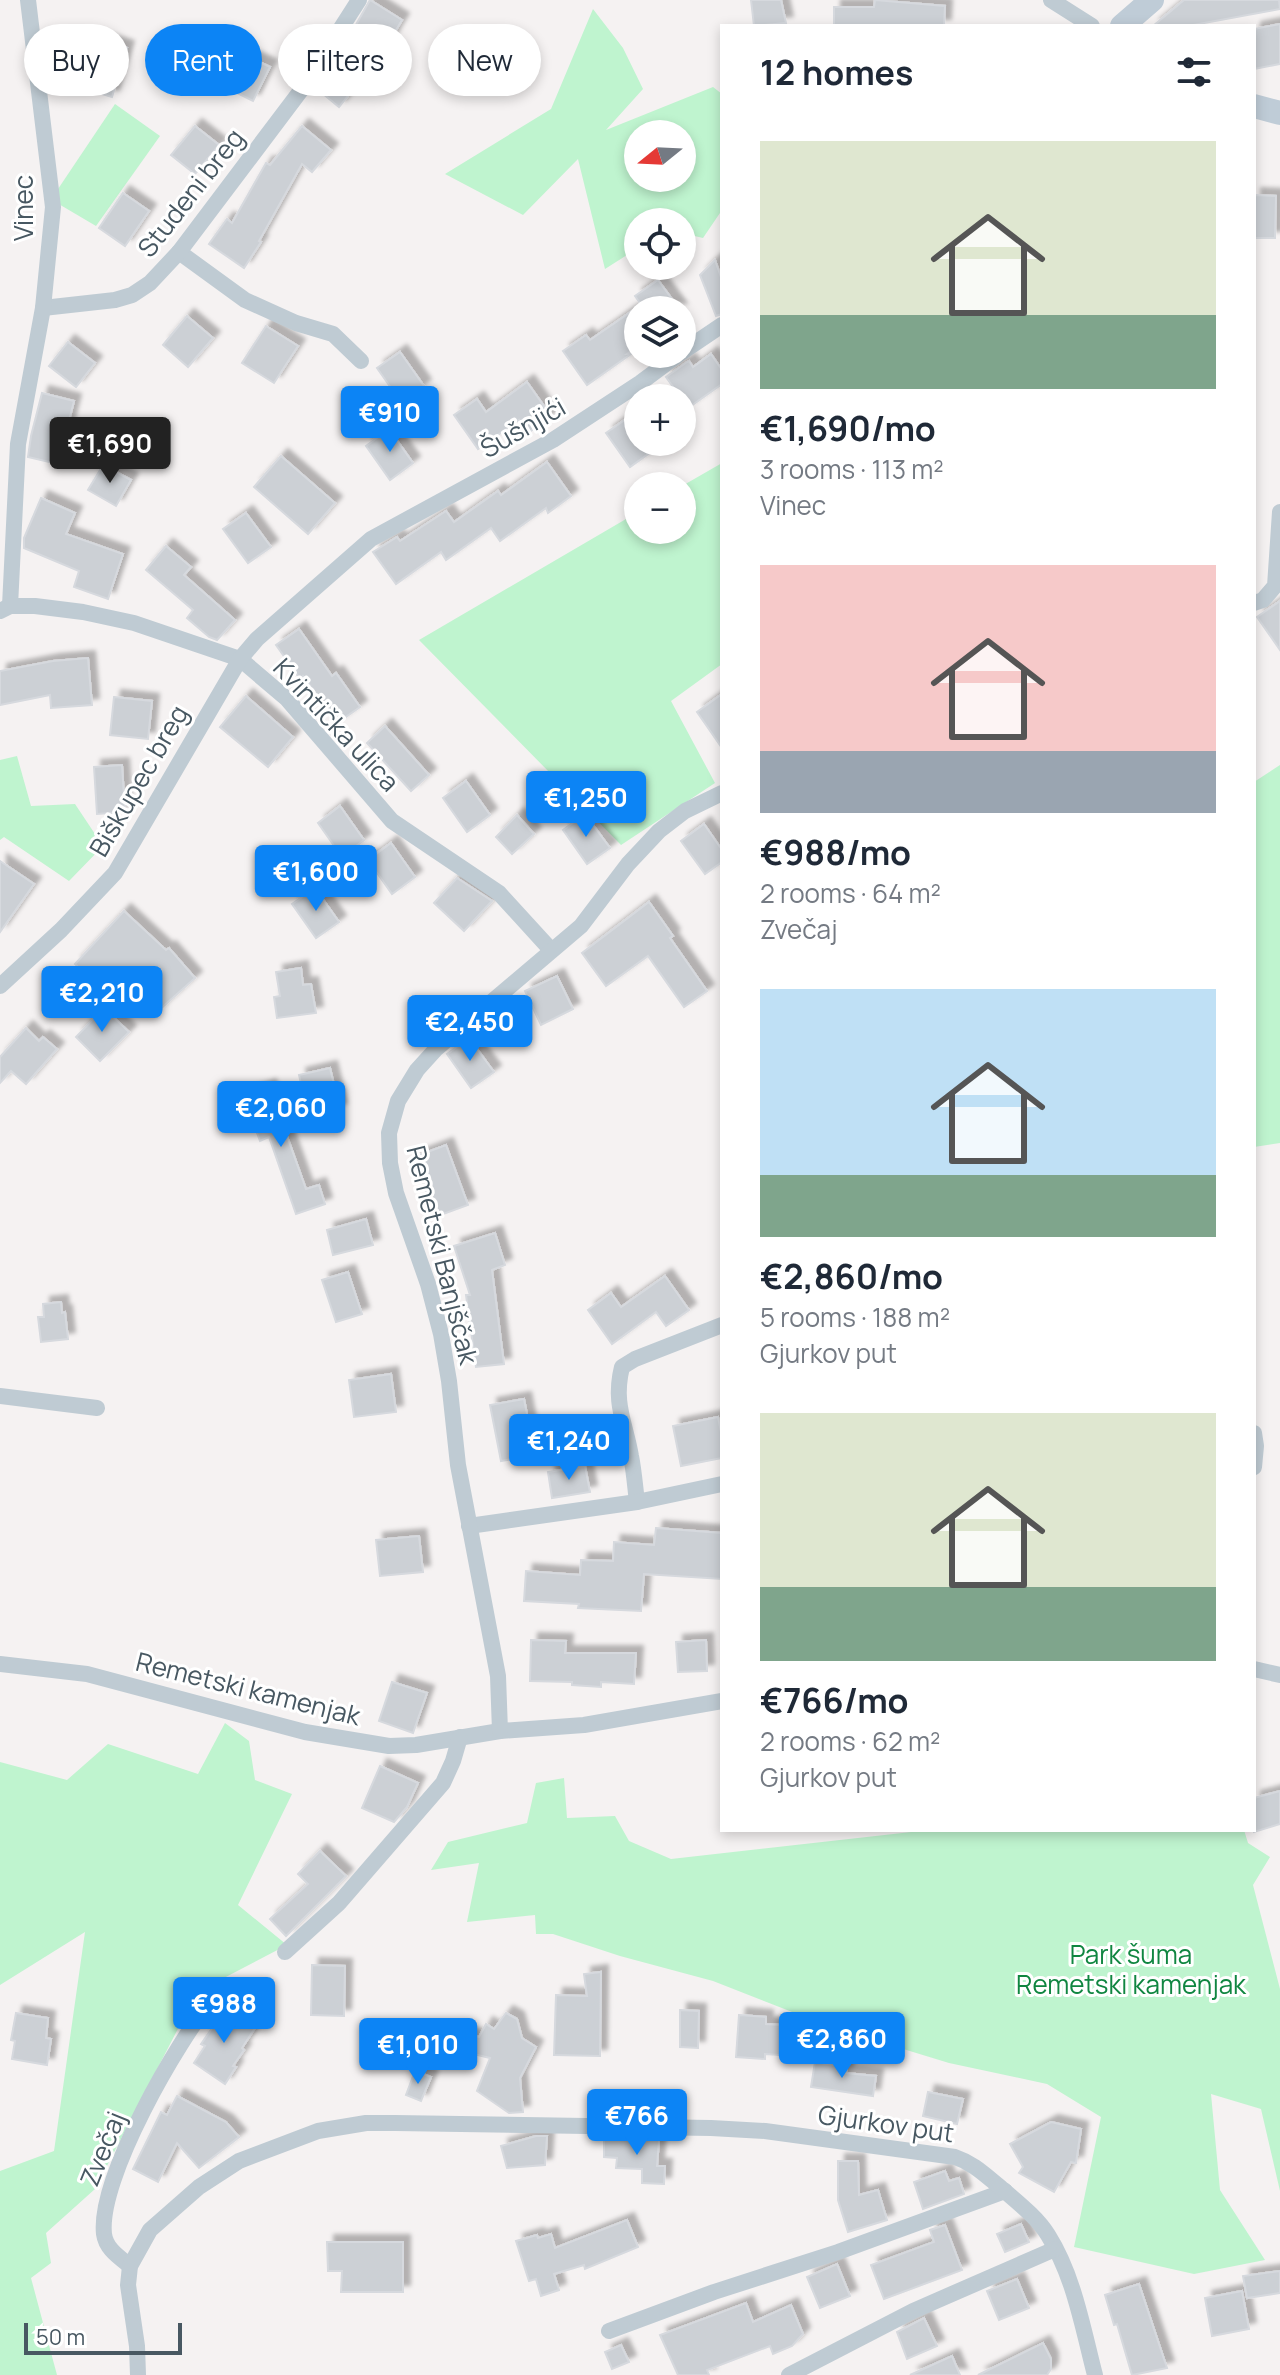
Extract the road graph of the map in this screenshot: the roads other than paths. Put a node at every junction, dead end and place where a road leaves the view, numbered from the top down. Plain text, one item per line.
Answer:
1 (28, 0) edge
2 (359, 0) edge
3 (1051, 0) edge
4 (1071, 0) edge
5 (1152, 0) edge
6 (1085, 21) edge
7 (1124, 24) edge
8 (1256, 107) edge
9 (1280, 113) edge
10 (179, 252) junction
11 (43, 308) junction
12 (720, 326) edge
13 (696, 343) edge
14 (361, 361) dead end
15 (660, 368) edge
16 (1280, 512) edge
17 (1256, 602) edge
18 (5, 609) edge
19 (240, 659) junction
20 (720, 794) edge
21 (551, 950) junction
22 (0, 986) edge
23 (720, 1326) edge
24 (0, 1396) edge
25 (97, 1408) dead end
26 (720, 1484) edge
27 (637, 1502) junction
28 (469, 1526) junction
29 (0, 1664) edge
30 (1256, 1669) edge
31 (1280, 1675) edge
32 (720, 1701) edge
33 (500, 1731) junction
34 (460, 1737) junction
35 (285, 1952) dead end
36 (214, 1997) dead end
37 (1005, 2191) junction
38 (1055, 2249) junction
39 (130, 2266) junction
40 (609, 2331) dead end
41 (138, 2375) edge
42 (789, 2375) edge
43 (1094, 2375) edge

1 - 11 street, Vinec
2 - 10 street, Studeni breg
3 - 6 street
4 - 6 street
5 - 7 main road
8 - 9 main road
10 - 11 street, Studeni breg
10 - 14 street
11 - 18 street, Vinec
12 - 13 street, Šušnjići
15 - 19 street, Šušnjići
16 - 17 street
18 - 19 street, Kvintička ulica
19 - 21 street, Kvintička ulica
19 - 22 street, Biškupec breg
20 - 21 street, Remetski Banjščak
21 - 28 street, Remetski Banjščak
23 - 27 street
24 - 25 street
26 - 27 street
27 - 28 street
28 - 33 street, Remetski Banjščak
29 - 34 street, Remetski kamenjak
30 - 31 street
32 - 33 street, Remetski kamenjak
33 - 34 street, Remetski kamenjak
34 - 35 street
36 - 39 street, Zvečaj
37 - 38 street, Gjurkov put
37 - 39 street, Gjurkov put
37 - 40 street
38 - 42 street
38 - 43 street, Gjurkov put
39 - 41 street

